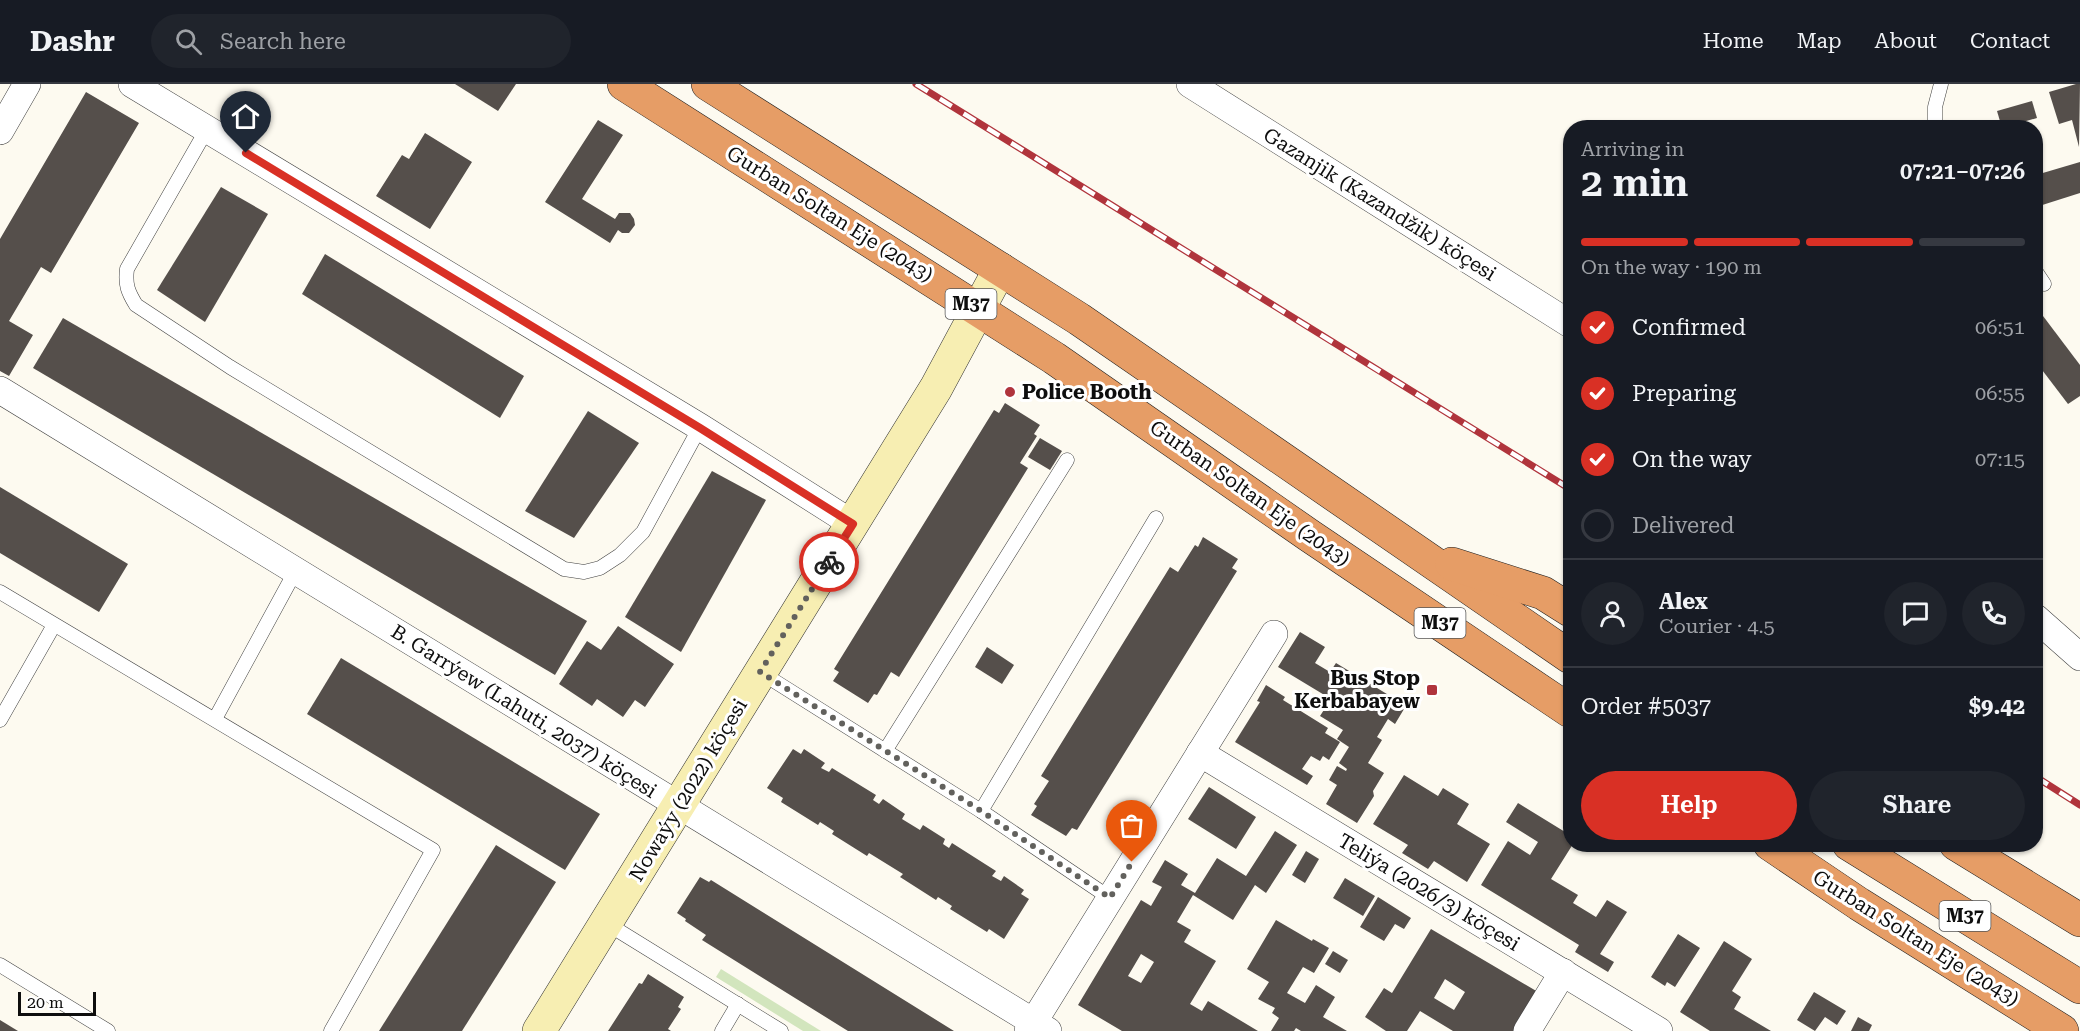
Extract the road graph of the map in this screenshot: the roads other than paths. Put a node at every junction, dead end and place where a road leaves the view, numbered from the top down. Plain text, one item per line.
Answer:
1 (27, 84) edge
2 (132, 84) edge
3 (624, 84) edge
4 (708, 84) edge
5 (1190, 84) edge
6 (1941, 84) edge
7 (1935, 120) edge
8 (207, 129) junction
9 (0, 131) edge
10 (1000, 269) junction
11 (978, 308) junction
12 (1563, 320) edge
13 (0, 390) edge
14 (700, 428) junction
15 (1067, 460) dead end
16 (1156, 518) dead end
17 (853, 524) junction
18 (1417, 552) junction
19 (296, 570) junction
20 (0, 592) edge
21 (1563, 605) edge
22 (2043, 624) edge
23 (54, 625) junction
24 (1274, 634) dead end
25 (1563, 652) edge
26 (2080, 657) edge
27 (760, 672) junction
28 (1563, 706) edge
29 (215, 719) junction
30 (0, 720) edge
31 (885, 751) junction
32 (1200, 753) junction
33 (678, 807) junction
34 (981, 811) junction
35 (1782, 852) edge
36 (1862, 852) edge
37 (1969, 852) edge
38 (1110, 898) junction
39 (2080, 920) edge
40 (606, 923) junction
41 (0, 965) edge
42 (1563, 972) junction
43 (2080, 987) edge
44 (738, 1004) junction
45 (1036, 1028) edge
46 (108, 1031) edge
47 (331, 1031) edge
48 (539, 1031) edge
49 (722, 1031) edge
50 (782, 1031) edge
51 (1527, 1031) edge
52 (1659, 1031) edge
53 (2062, 1031) edge

1 - 9 street
2 - 8 street
3 - 11 highway, Gurban Soltan Eje (2043) / M37
4 - 10 highway, M37
5 - 12 street, Gazanjik (Kazandžik) köçesi
6 - 7 lane
8 - 14 street
8 - 14 lane
10 - 11 street, Nowaýy (2022) köçesi
10 - 18 highway, M37
11 - 17 street, Nowaýy (2022) köçesi
11 - 28 highway, Gurban Soltan Eje (2043) / M37
13 - 19 street, B. Garrýew (Lahuti, 2037) köçesi
14 - 17 street
15 - 31 lane
16 - 34 lane
17 - 27 street, Nowaýy (2022) köçesi
18 - 21 highway
18 - 25 highway, M37
19 - 29 lane
19 - 33 street, B. Garrýew (Lahuti, 2037) köçesi
20 - 23 lane
22 - 26 street
23 - 29 lane
23 - 30 lane
24 - 32 street
27 - 31 lane
27 - 33 street, Nowaýy (2022) köçesi
29 - 47 lane
31 - 34 lane
32 - 38 street
32 - 42 street, Teliýa (2026/3) köçesi
33 - 40 street, Nowaýy (2022) köçesi
33 - 45 street, B. Garrýew (Lahuti, 2037) köçesi
34 - 38 lane
35 - 53 highway, Gurban Soltan Eje (2043) / M37
36 - 43 highway, M37
37 - 39 highway
38 - 45 street
40 - 44 lane
40 - 48 street, Nowaýy (2022) köçesi
41 - 46 lane
42 - 51 street
42 - 52 street, Teliýa (2026/3) köçesi
44 - 49 lane
44 - 50 lane

